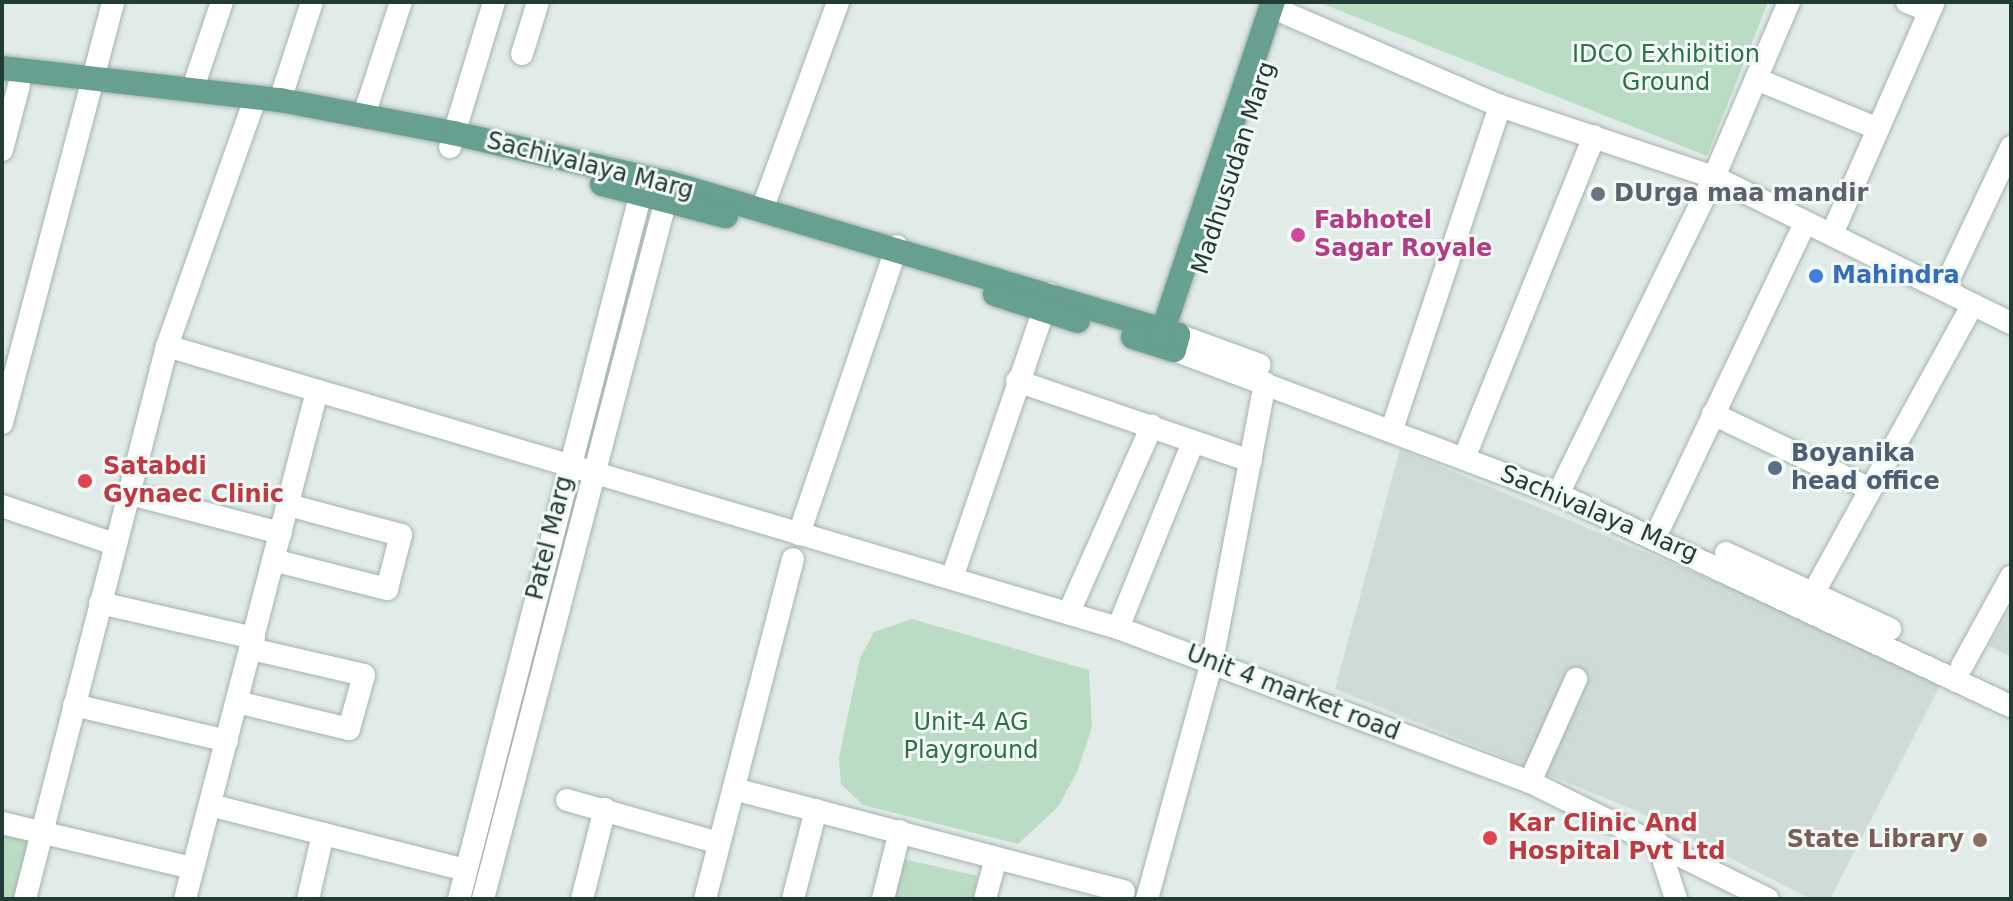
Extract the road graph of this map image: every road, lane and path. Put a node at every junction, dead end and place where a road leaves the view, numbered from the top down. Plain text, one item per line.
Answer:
1 (113, 2) edge
2 (222, 2) edge
3 (312, 2) edge
4 (401, 2) edge
5 (494, 2) edge
6 (538, 2) edge
7 (838, 2) edge
8 (1789, 2) edge
9 (1907, 2) edge
10 (1282, 6) edge
11 (1931, 7) edge
12 (522, 54) dead end
13 (8, 78) edge
14 (1756, 79) junction
15 (91, 84) junction
16 (193, 88) junction
17 (280, 100) junction
18 (1500, 106) junction
19 (252, 107) junction
20 (364, 115) junction
21 (1876, 128) junction
22 (1594, 136) junction
23 (451, 140) junction
24 (2011, 147) edge
25 (2, 150) edge
26 (1714, 177) junction
27 (642, 186) junction
28 (667, 192) junction
29 (762, 210) junction
30 (1805, 223) junction
31 (1832, 234) junction
32 (896, 254) junction
33 (1944, 289) junction
34 (1047, 302) junction
35 (1972, 306) junction
36 (2011, 323) edge
37 (1168, 340) junction
38 (167, 346) junction
39 (1017, 381) junction
40 (1265, 383) junction
41 (317, 391) junction
42 (1713, 414) junction
43 (2, 423) edge
44 (1394, 423) junction
45 (1152, 426) junction
46 (1193, 442) junction
47 (1469, 446) junction
48 (1251, 461) junction
49 (569, 465) junction
50 (591, 469) junction
51 (1564, 482) junction
52 (1870, 489) junction
53 (127, 493) junction
54 (288, 505) junction
55 (2, 506) edge
56 (1661, 525) junction
57 (281, 533) junction
58 (799, 534) junction
59 (114, 544) junction
60 (793, 559) dead end
61 (273, 560) junction
62 (953, 575) junction
63 (2011, 577) edge
64 (1811, 598) junction
65 (100, 603) junction
66 (1069, 612) junction
67 (1118, 628) junction
68 (252, 643) junction
69 (1212, 661) junction
70 (1962, 666) junction
71 (1576, 679) dead end
72 (2011, 691) edge
73 (237, 702) junction
74 (74, 705) junction
75 (2011, 706) edge
76 (227, 741) junction
77 (1530, 782) junction
78 (734, 789) junction
79 (567, 800) dead end
80 (210, 805) junction
81 (605, 809) junction
82 (816, 810) junction
83 (2, 823) edge
84 (900, 831) junction
85 (42, 833) junction
86 (323, 834) junction
87 (719, 843) junction
88 (1658, 843) junction
89 (995, 861) junction
90 (193, 868) junction
91 (465, 870) junction
92 (1124, 891) dead end
93 (25, 899) edge
94 (185, 899) edge
95 (308, 899) edge
96 (459, 899) edge
97 (483, 899) edge
98 (582, 899) edge
99 (705, 899) edge
100 (793, 899) edge
101 (883, 899) edge
102 (985, 899) edge
103 (1147, 899) edge
104 (1676, 899) edge
105 (1768, 899) edge

1 - 15 street
2 - 16 street
3 - 17 street
4 - 20 street
5 - 23 street
6 - 12 street
7 - 29 street
8 - 14 street
9 - 11 street
10 - 18 street
10 - 37 main road, Madhusudan Marg
11 - 21 street
13 - 15 main road, Sachivalaya Marg
13 - 25 street
14 - 21 street
14 - 26 street
15 - 16 main road, Sachivalaya Marg
15 - 19 main road, Sachivalaya Marg
15 - 43 street
16 - 17 main road, Sachivalaya Marg
17 - 20 main road, Sachivalaya Marg
18 - 22 street
18 - 44 street
19 - 23 main road, Sachivalaya Marg
19 - 38 street
20 - 23 main road, Sachivalaya Marg
21 - 31 street
22 - 26 street
22 - 47 street
23 - 27 main road, Sachivalaya Marg
24 - 33 street
26 - 30 street
26 - 51 street
27 - 28 main road, Sachivalaya Marg
27 - 49 street, Patel Marg
28 - 29 main road, Sachivalaya Marg
28 - 32 main road, Sachivalaya Marg
28 - 50 street, Patel Marg
29 - 32 main road, Sachivalaya Marg
30 - 31 street
30 - 42 street
31 - 33 street
32 - 34 main road, Sachivalaya Marg
32 - 58 street
33 - 35 street
34 - 37 main road, Sachivalaya Marg
34 - 39 street
35 - 36 street
35 - 52 street
37 - 40 street, Sachivalaya Marg
37 - 44 street, Sachivalaya Marg
38 - 41 street, Unit 4 market road
38 - 53 street
39 - 45 street
39 - 62 street
40 - 44 street, Sachivalaya Marg
40 - 48 street
41 - 49 street, Unit 4 market road
41 - 54 street
42 - 52 street
42 - 56 street
44 - 47 street, Sachivalaya Marg
44 - 64 street, Sachivalaya Marg
45 - 46 street
45 - 66 street
46 - 48 street
46 - 67 street
47 - 51 street, Sachivalaya Marg
48 - 69 street
49 - 50 street, Unit 4 market road
49 - 91 street, Patel Marg
50 - 58 street, Unit 4 market road
50 - 97 street, Patel Marg
51 - 56 street, Sachivalaya Marg
52 - 64 street
53 - 57 street
53 - 59 street
54 - 57 street
54 - 61 street
55 - 59 street
56 - 64 street, Sachivalaya Marg
57 - 61 street
58 - 62 street, Unit 4 market road
59 - 65 street
60 - 78 street
61 - 68 street
62 - 66 street, Unit 4 market road
63 - 70 street
64 - 70 street, Sachivalaya Marg
64 - 75 street, Sachivalaya Marg
65 - 68 street
65 - 74 street
66 - 67 street, Unit 4 market road
67 - 69 street, Unit 4 market road
68 - 73 street
68 - 73 street
69 - 77 street, Unit 4 market road
69 - 103 street
70 - 72 street, Sachivalaya Marg
71 - 77 street
73 - 76 street
74 - 76 street
74 - 85 street
76 - 80 street
77 - 88 street, Unit 4 market road
78 - 82 street
78 - 87 street
79 - 81 street
80 - 86 street
80 - 90 street
81 - 87 street
81 - 98 street
82 - 84 street
82 - 100 street
83 - 85 street
84 - 89 street
84 - 101 street
85 - 90 street
85 - 93 street
86 - 91 street
86 - 95 street
87 - 99 street
88 - 104 street
88 - 105 street, Unit 4 market road
89 - 92 street
89 - 102 street
90 - 94 street
91 - 96 street, Patel Marg

